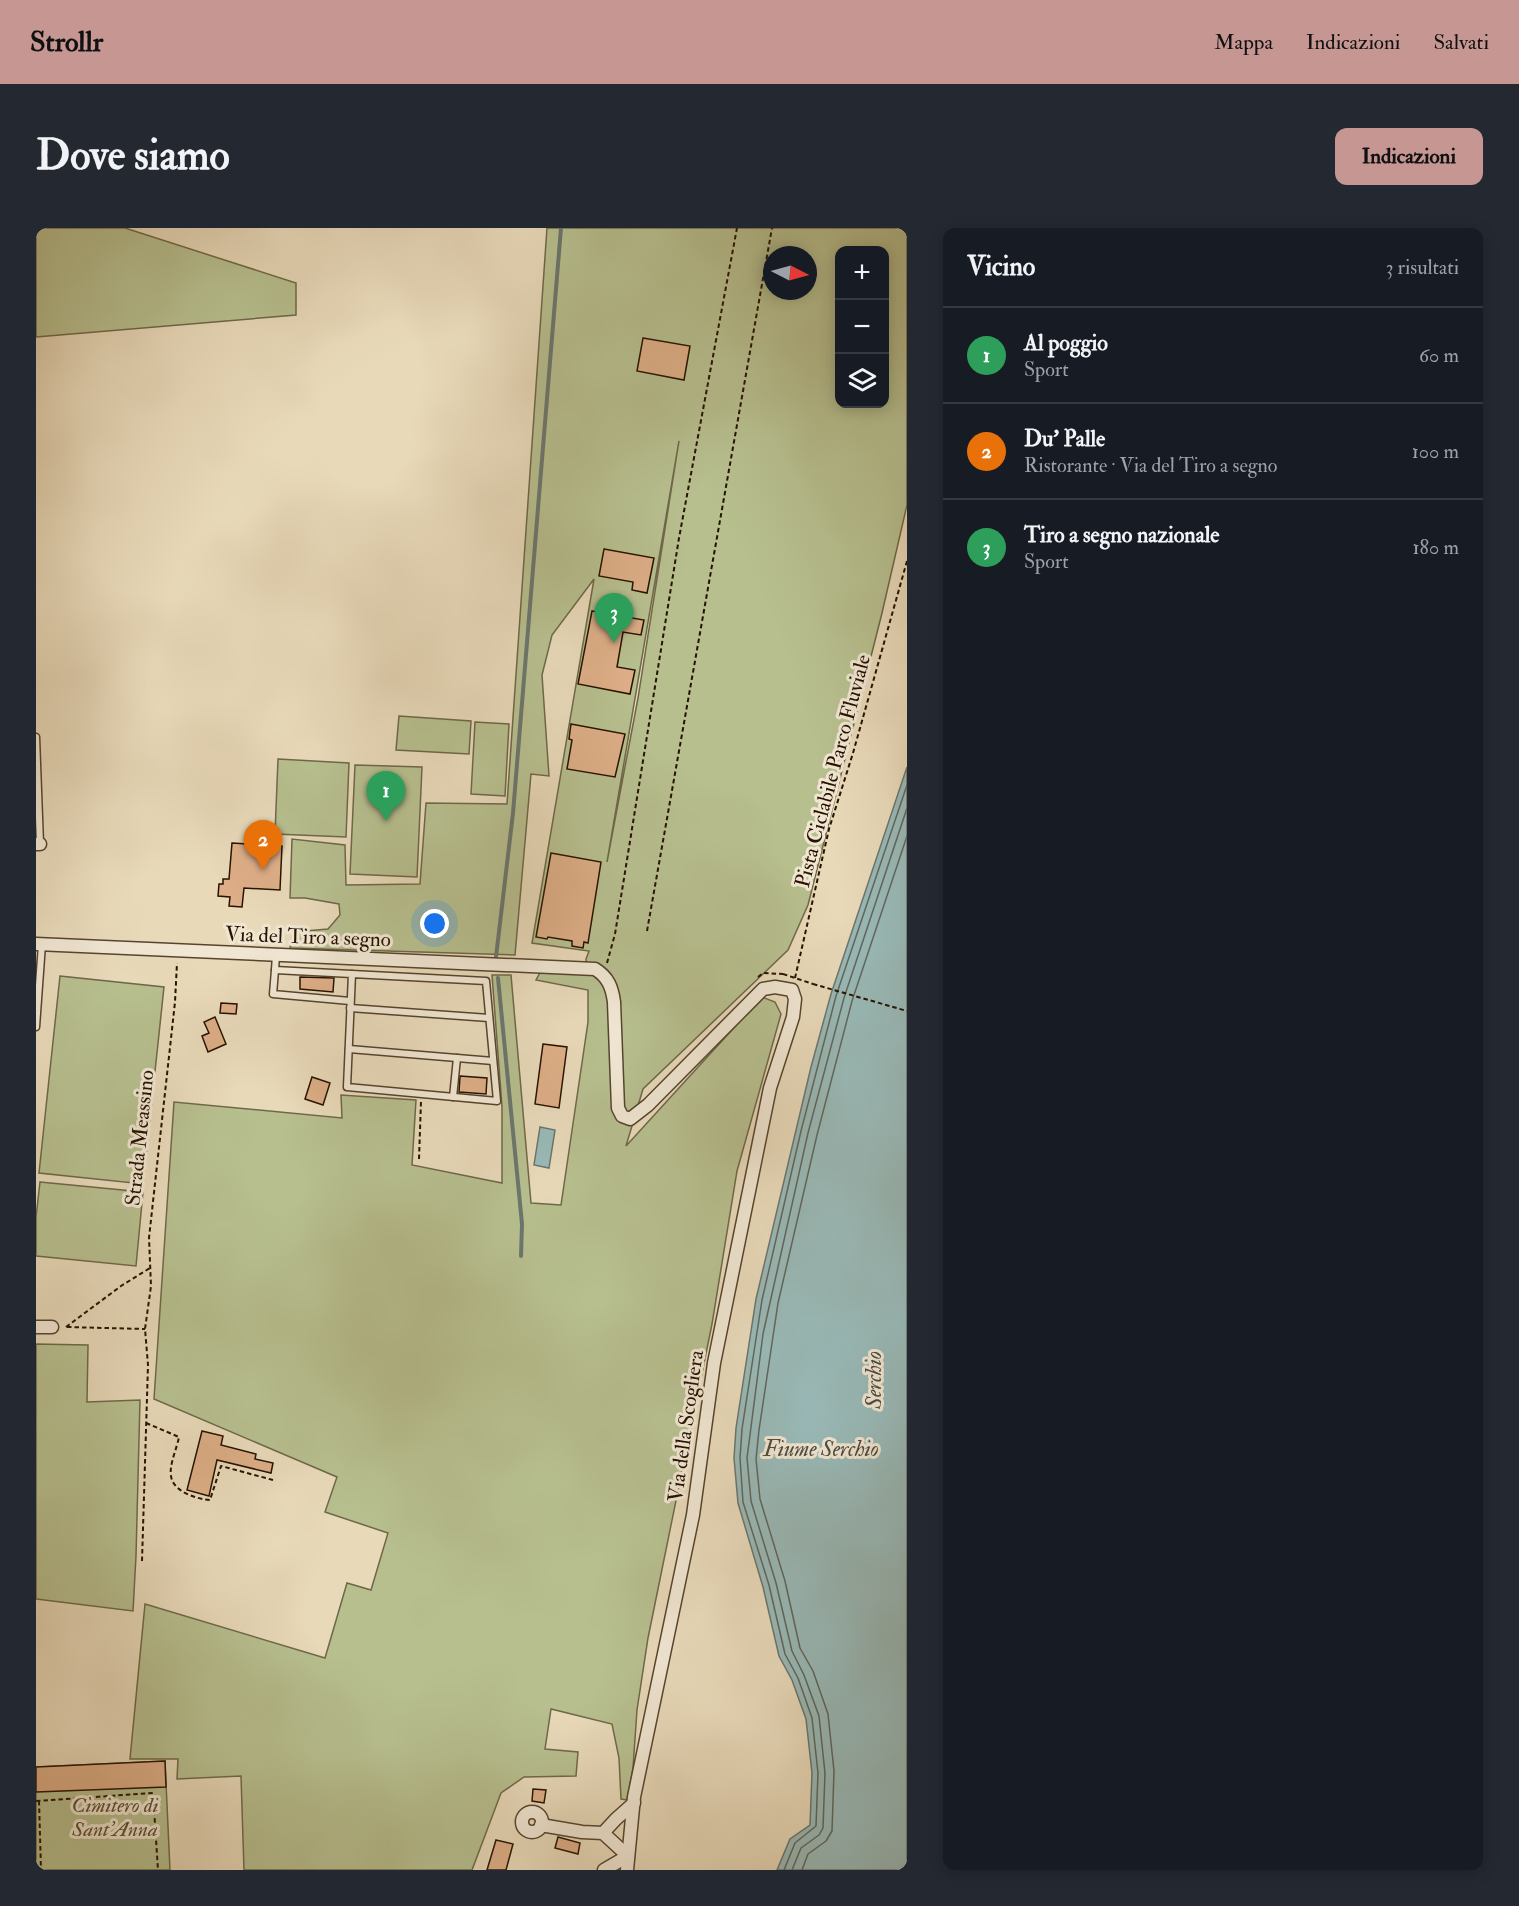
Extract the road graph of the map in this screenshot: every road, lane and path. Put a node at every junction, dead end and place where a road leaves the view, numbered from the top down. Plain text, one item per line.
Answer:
1 (737, 228) edge
2 (772, 228) edge
3 (907, 561) edge
4 (36, 737) edge
5 (38, 844) edge
6 (647, 931) dead end
7 (39, 944) edge
8 (178, 951) junction
9 (276, 955) junction
10 (275, 970) junction
11 (600, 971) junction
12 (352, 974) junction
13 (783, 974) dead end
14 (792, 990) junction
15 (350, 1005) junction
16 (907, 1011) edge
17 (489, 1018) junction
18 (36, 1027) edge
19 (349, 1049) junction
20 (457, 1058) junction
21 (493, 1061) junction
22 (422, 1094) junction
23 (453, 1097) junction
24 (419, 1158) dead end
25 (150, 1268) junction
26 (36, 1327) edge
27 (52, 1327) joint
28 (66, 1327) junction
29 (145, 1329) junction
30 (146, 1423) junction
31 (273, 1480) dead end
32 (142, 1560) dead end
33 (38, 1801) edge
34 (634, 1803) junction
35 (541, 1825) dead end
36 (603, 1833) junction
37 (614, 1845) junction
38 (628, 1856) junction
39 (607, 1868) edge
40 (41, 1870) edge
41 (158, 1870) edge
42 (627, 1870) edge

1 - 11 path
2 - 6 path
3 - 14 path, Pista Ciclabile Parco Fluviale
4 - 5 lane
7 - 8 street, Via del Tiro a segno
7 - 18 lane
8 - 9 street, Via del Tiro a segno
8 - 25 path, Strada Meassino
9 - 10 lane
9 - 11 street, Via del Tiro a segno
10 - 12 lane
10 - 15 lane
11 - 14 street
12 - 15 lane
12 - 17 lane
13 - 16 path, bridge
14 - 34 street, Via della Scogliera
15 - 17 lane
15 - 19 lane
17 - 21 lane
19 - 20 lane
19 - 22 lane
20 - 21 lane
20 - 23 lane
21 - 23 lane
22 - 23 lane
22 - 24 path
25 - 28 path
25 - 29 path, Strada Meassino
26 - 27 street
27 - 28 path
28 - 29 path
29 - 30 path, Strada Meassino
30 - 31 path
30 - 32 path, Strada Meassino
33 - 40 path
33 - 41 path
34 - 36 street
34 - 38 street, Via della Scogliera
35 - 36 street
36 - 37 street
37 - 38 street
37 - 39 street
38 - 39 street
38 - 42 street, Via della Scogliera

